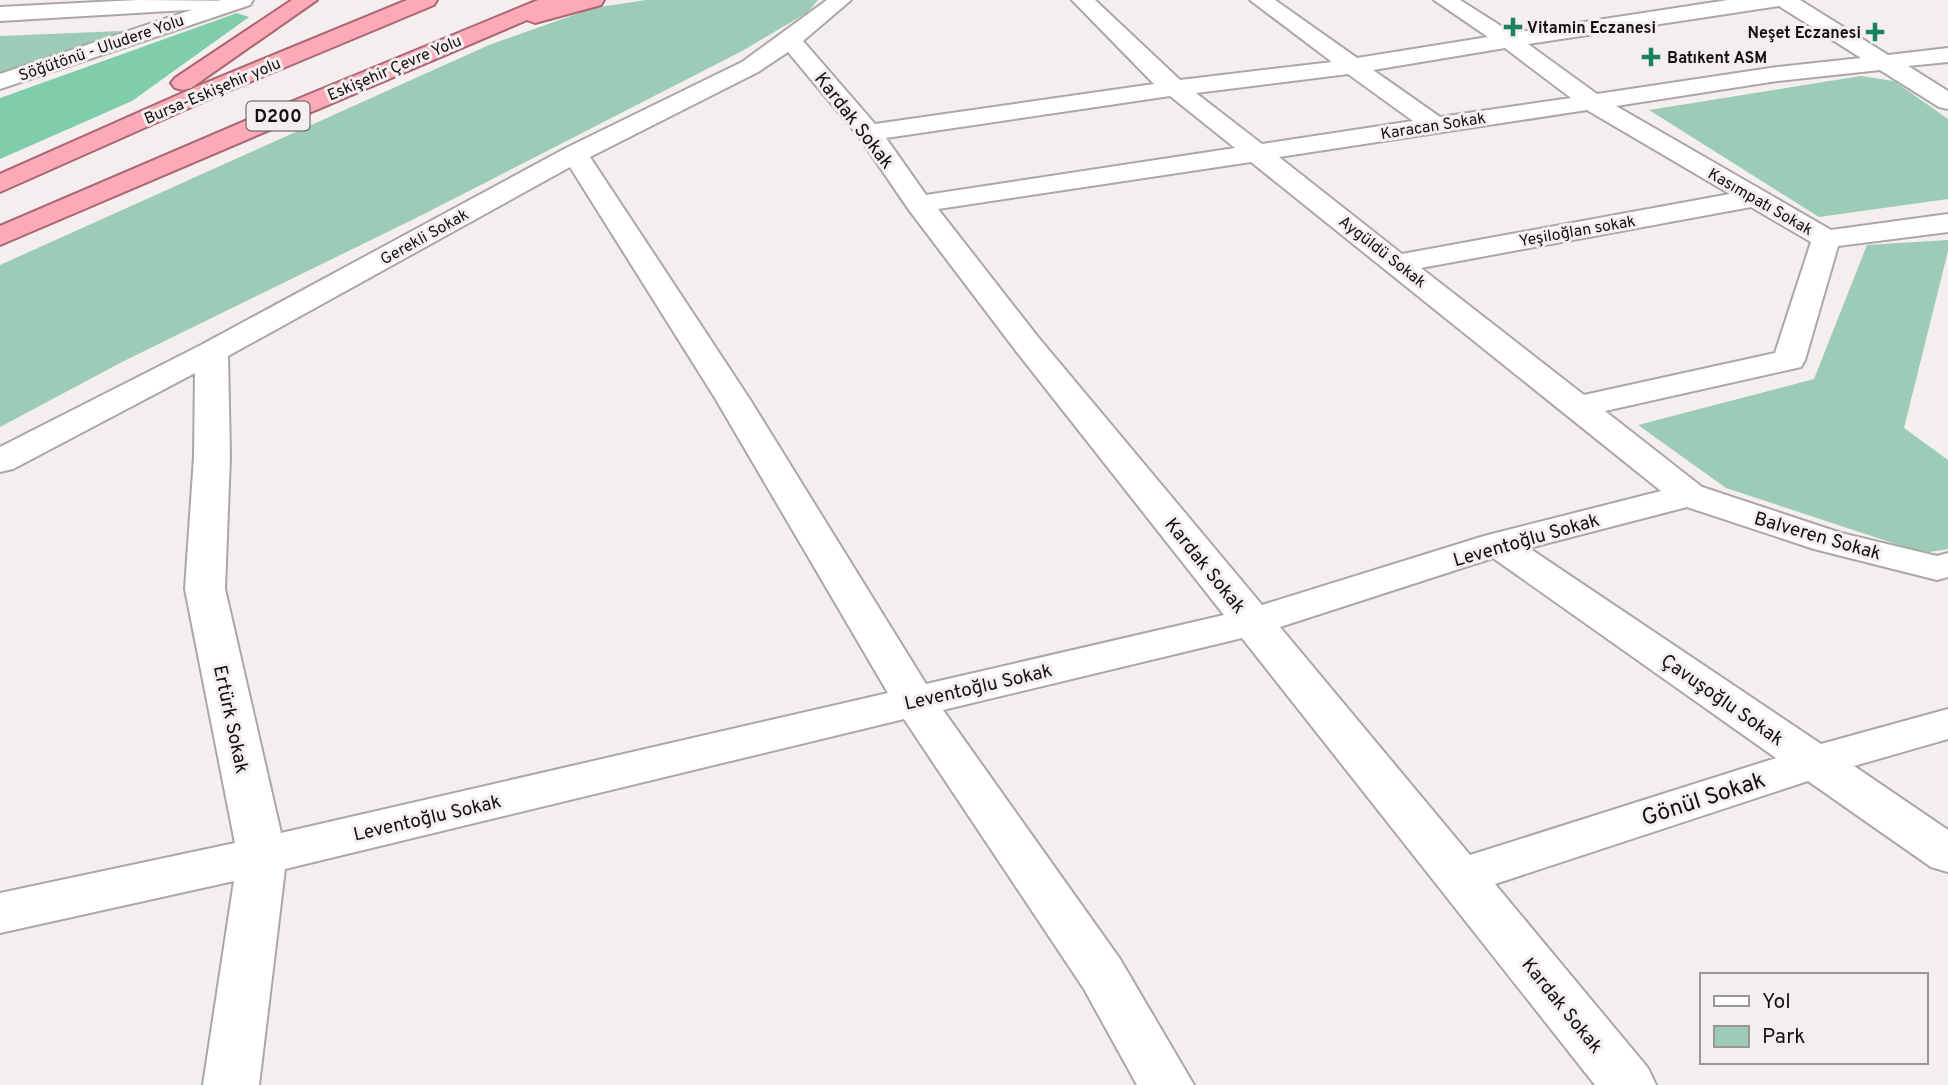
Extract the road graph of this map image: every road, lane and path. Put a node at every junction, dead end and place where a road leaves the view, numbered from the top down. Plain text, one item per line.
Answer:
1 (306, 0) edge
2 (426, 0) edge
3 (557, 0) edge
4 (593, 0) edge
5 (840, 0) edge
6 (1083, 0) edge
7 (1261, 0) edge
8 (1445, 0) edge
9 (1633, 0) edge
10 (1777, 0) edge
11 (1785, 0) edge
12 (239, 1) edge
13 (0, 14) edge
14 (1662, 15) junction
15 (489, 28) junction
16 (790, 40) junction
17 (1511, 42) junction
18 (1948, 55) edge
19 (1885, 61) junction
20 (1354, 66) junction
21 (0, 82) edge
22 (1175, 88) junction
23 (1948, 102) edge
24 (1593, 103) junction
25 (1433, 124) junction
26 (869, 133) junction
27 (1256, 153) junction
28 (575, 154) junction
29 (0, 183) edge
30 (1754, 198) junction
31 (919, 204) junction
32 (1948, 223) edge
33 (0, 236) edge
34 (1826, 239) junction
35 (1399, 263) junction
36 (212, 352) junction
37 (1578, 407) junction
38 (0, 461) edge
39 (1689, 495) junction
40 (1498, 544) junction
41 (1948, 565) edge
42 (1252, 622) junction
43 (914, 701) junction
44 (1948, 724) edge
45 (1814, 762) junction
46 (1948, 854) edge
47 (262, 856) junction
48 (1459, 877) junction
49 (0, 913) edge
50 (231, 1085) edge
51 (1166, 1085) edge
52 (1628, 1085) edge

1 - 29 highway
2 - 29 highway, Bursa-Eskişehir yolu / D200
3 - 15 highway, Eskişehir Çevre Yolu / D200
4 - 15 highway
5 - 16 street, Gerekli Sokak
6 - 22 street, Aygüldü Sokak
7 - 20 street
8 - 17 street, Kasımpatı Sokak
9 - 14 street
10 - 14 street
11 - 19 street
12 - 13 street
12 - 21 street, Söğütönü - Uludere Yolu
14 - 17 street
15 - 33 highway, Eskişehir Çevre Yolu / D200
16 - 26 street, Kardak Sokak
16 - 28 street, Gerekli Sokak
17 - 20 street
17 - 24 street, Kasımpatı Sokak
18 - 19 street, Karacan Sokak
19 - 23 street
19 - 24 street, Karacan Sokak
20 - 22 street
20 - 25 street
22 - 26 street
22 - 27 street, Aygüldü Sokak
24 - 25 street, Karacan Sokak
24 - 30 street, Kasımpatı Sokak
25 - 27 street, Karacan Sokak
26 - 31 street, Kardak Sokak
27 - 31 street, Karacan Sokak
27 - 35 street, Aygüldü Sokak
28 - 36 street, Gerekli Sokak
28 - 43 street
30 - 34 street, Kasımpatı Sokak
30 - 35 street, Yeşiloğlan sokak
31 - 42 street, Kardak Sokak
32 - 34 street
34 - 37 street, Kasımpatı Sokak
35 - 37 street, Aygüldü Sokak
36 - 38 street, Gerekli Sokak
36 - 47 street, Ertürk Sokak
37 - 39 street, Aygüldü Sokak
39 - 40 street, Leventoğlu Sokak
39 - 41 street, Balveren Sokak
40 - 42 street, Leventoğlu Sokak
40 - 45 street, Çavuşoğlu Sokak
42 - 43 street, Leventoğlu Sokak
42 - 48 street, Kardak Sokak
43 - 47 street, Leventoğlu Sokak
43 - 51 street
44 - 45 street, Gönül Sokak
45 - 46 street, Çavuşoğlu Sokak
45 - 48 street, Gönül Sokak
47 - 49 street, Leventoğlu Sokak
47 - 50 street, Ertürk Sokak
48 - 52 street, Kardak Sokak

